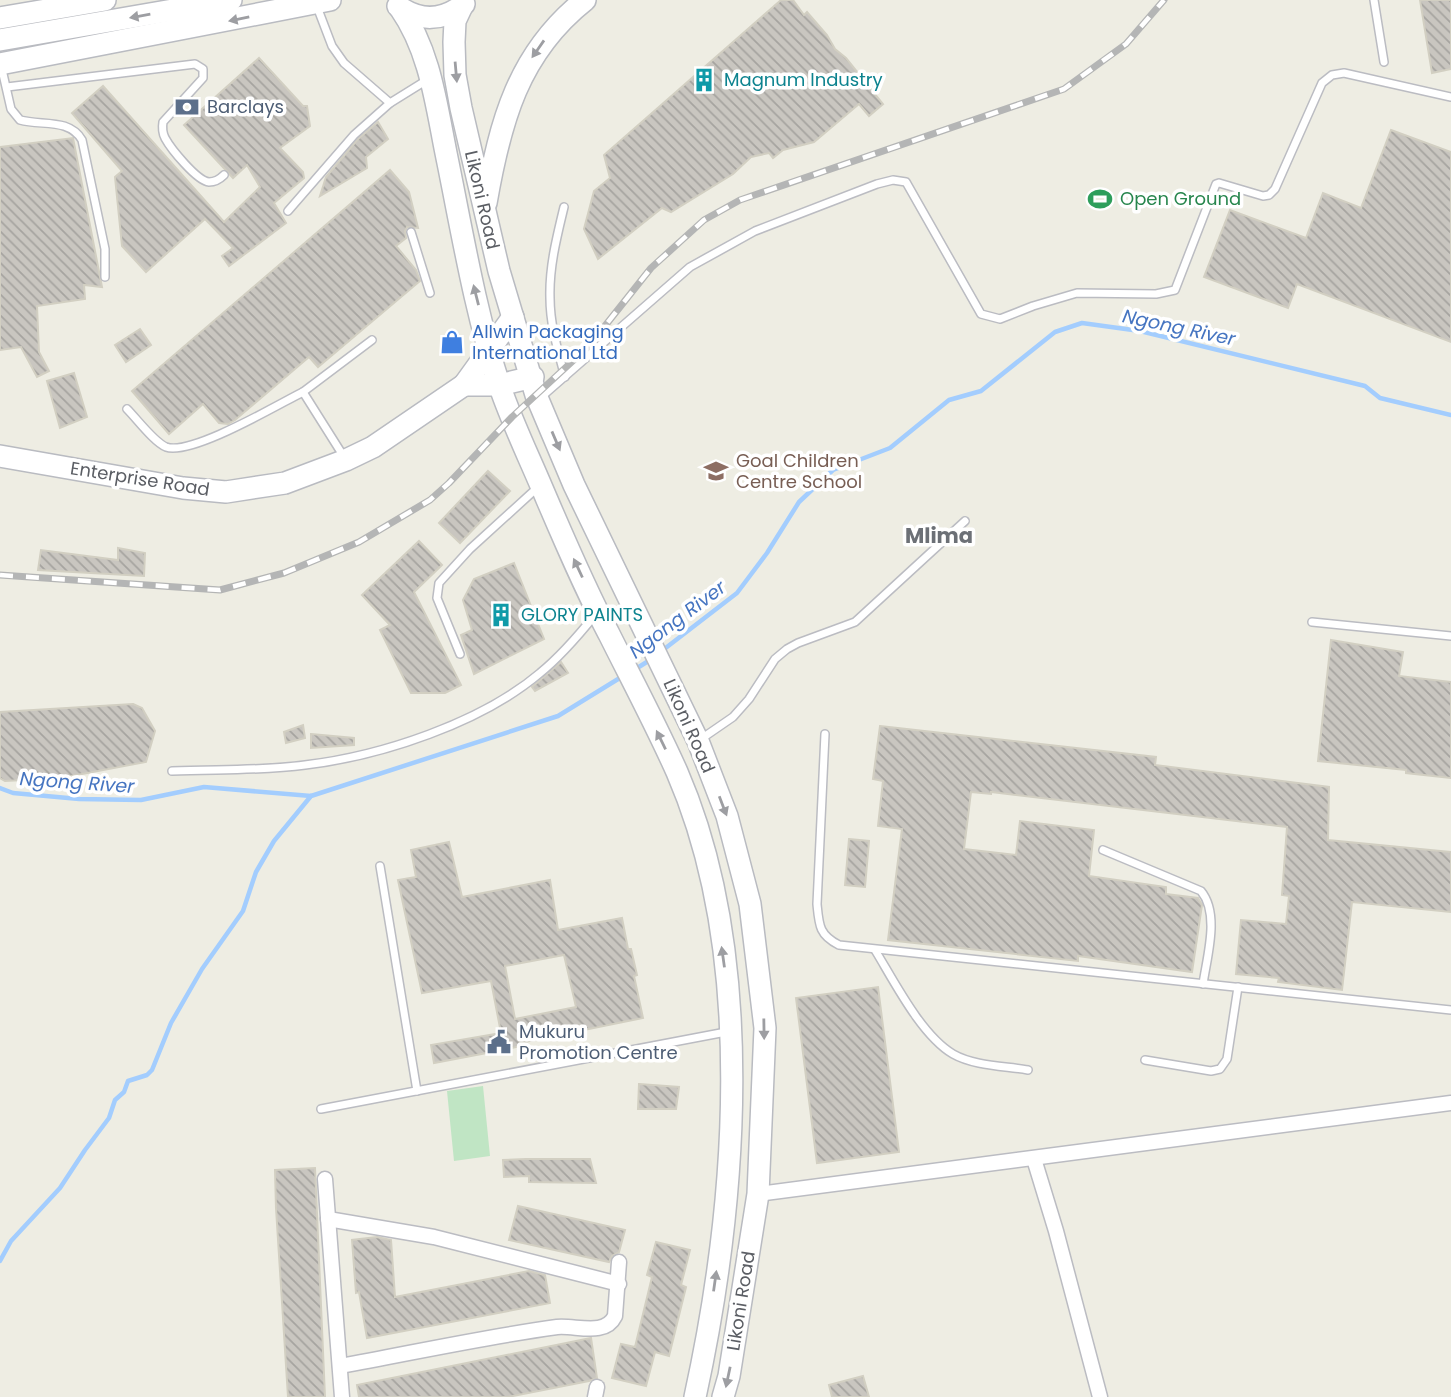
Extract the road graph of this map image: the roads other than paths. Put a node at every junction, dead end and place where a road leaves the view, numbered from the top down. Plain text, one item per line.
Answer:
1 (105, 0) edge
2 (231, 0) edge
3 (585, 0) edge
4 (1374, 0) edge
5 (323, 1) edge
6 (394, 2) edge
7 (467, 2) edge
8 (0, 18) edge
9 (0, 40) edge
10 (454, 42) junction
11 (422, 48) junction
12 (1384, 62) dead end
13 (1, 64) edge
14 (430, 78) junction
15 (6, 87) junction
16 (1451, 97) edge
17 (390, 103) junction
18 (224, 175) dead end
19 (564, 207) dead end
20 (288, 211) dead end
21 (484, 212) junction
22 (411, 232) dead end
23 (105, 276) dead end
24 (430, 293) dead end
25 (513, 317) junction
26 (372, 340) dead end
27 (490, 350) junction
28 (533, 377) junction
29 (565, 377) junction
30 (464, 385) junction
31 (499, 385) junction
32 (303, 392) junction
33 (539, 400) junction
34 (127, 409) dead end
35 (0, 456) edge
36 (346, 460) junction
37 (540, 485) junction
38 (965, 521) dead end
39 (602, 621) junction
40 (1312, 622) dead end
41 (1451, 636) edge
42 (460, 654) dead end
43 (825, 734) dead end
44 (698, 741) junction
45 (172, 771) dead end
46 (1103, 850) dead end
47 (380, 866) dead end
48 (875, 950) junction
49 (1203, 984) junction
50 (1238, 987) junction
51 (1451, 1010) edge
52 (730, 1031) junction
53 (1145, 1060) dead end
54 (1028, 1070) dead end
55 (417, 1091) junction
56 (1451, 1103) edge
57 (321, 1109) dead end
58 (1034, 1159) junction
59 (325, 1179) dead end
60 (758, 1194) junction
61 (328, 1219) junction
62 (619, 1262) dead end
63 (619, 1284) junction
64 (340, 1366) junction
65 (342, 1397) edge
66 (695, 1397) edge
67 (723, 1397) edge
68 (1100, 1397) edge

1 - 8 main road
2 -> 9 main road
3 -> 21 main road
4 - 12 lane
5 -> 13 main road
5 - 17 lane
6 - 7 main road
6 - 11 main road, Likoni Road
7 - 10 main road, Likoni Road
10 - 11 main road
10 -> 21 main road, Likoni Road
11 - 14 main road, Likoni Road
13 - 15 lane
14 - 17 lane
27 -> 14 main road, Likoni Road
15 - 18 lane
15 - 23 lane
16 - 29 lane
17 - 20 lane
19 - 29 lane
21 - 25 main road, Likoni Road
22 - 24 lane
25 - 27 main road, Enterprise Road
25 - 28 main road, Likoni Road
26 - 32 lane
27 - 30 main road, Enterprise Road
27 - 31 main road, Likoni Road
28 - 31 main road
28 - 33 main road, Likoni Road
29 - 33 lane
30 - 31 main road
30 - 36 main road, Enterprise Road
31 - 37 main road, Likoni Road
32 - 34 lane
32 - 36 lane
33 -> 44 main road, Likoni Road
35 - 36 main road, Enterprise Road
39 -> 37 main road, Likoni Road
37 - 42 lane
38 - 44 lane
39 - 45 lane
52 -> 39 main road, Likoni Road
40 - 41 lane
43 - 48 lane
44 -> 60 main road, Likoni Road
46 - 49 lane
47 - 55 lane
48 - 49 lane
48 - 54 lane
49 - 50 lane
50 - 51 lane
50 - 53 lane
52 - 55 lane
66 -> 52 main road, Likoni Road
55 - 57 lane
56 - 58 street
58 - 60 street
58 - 68 street
59 - 61 street
60 -> 67 main road, Likoni Road
61 - 63 street
61 - 64 street
62 - 63 street
63 - 64 street
64 - 65 street

